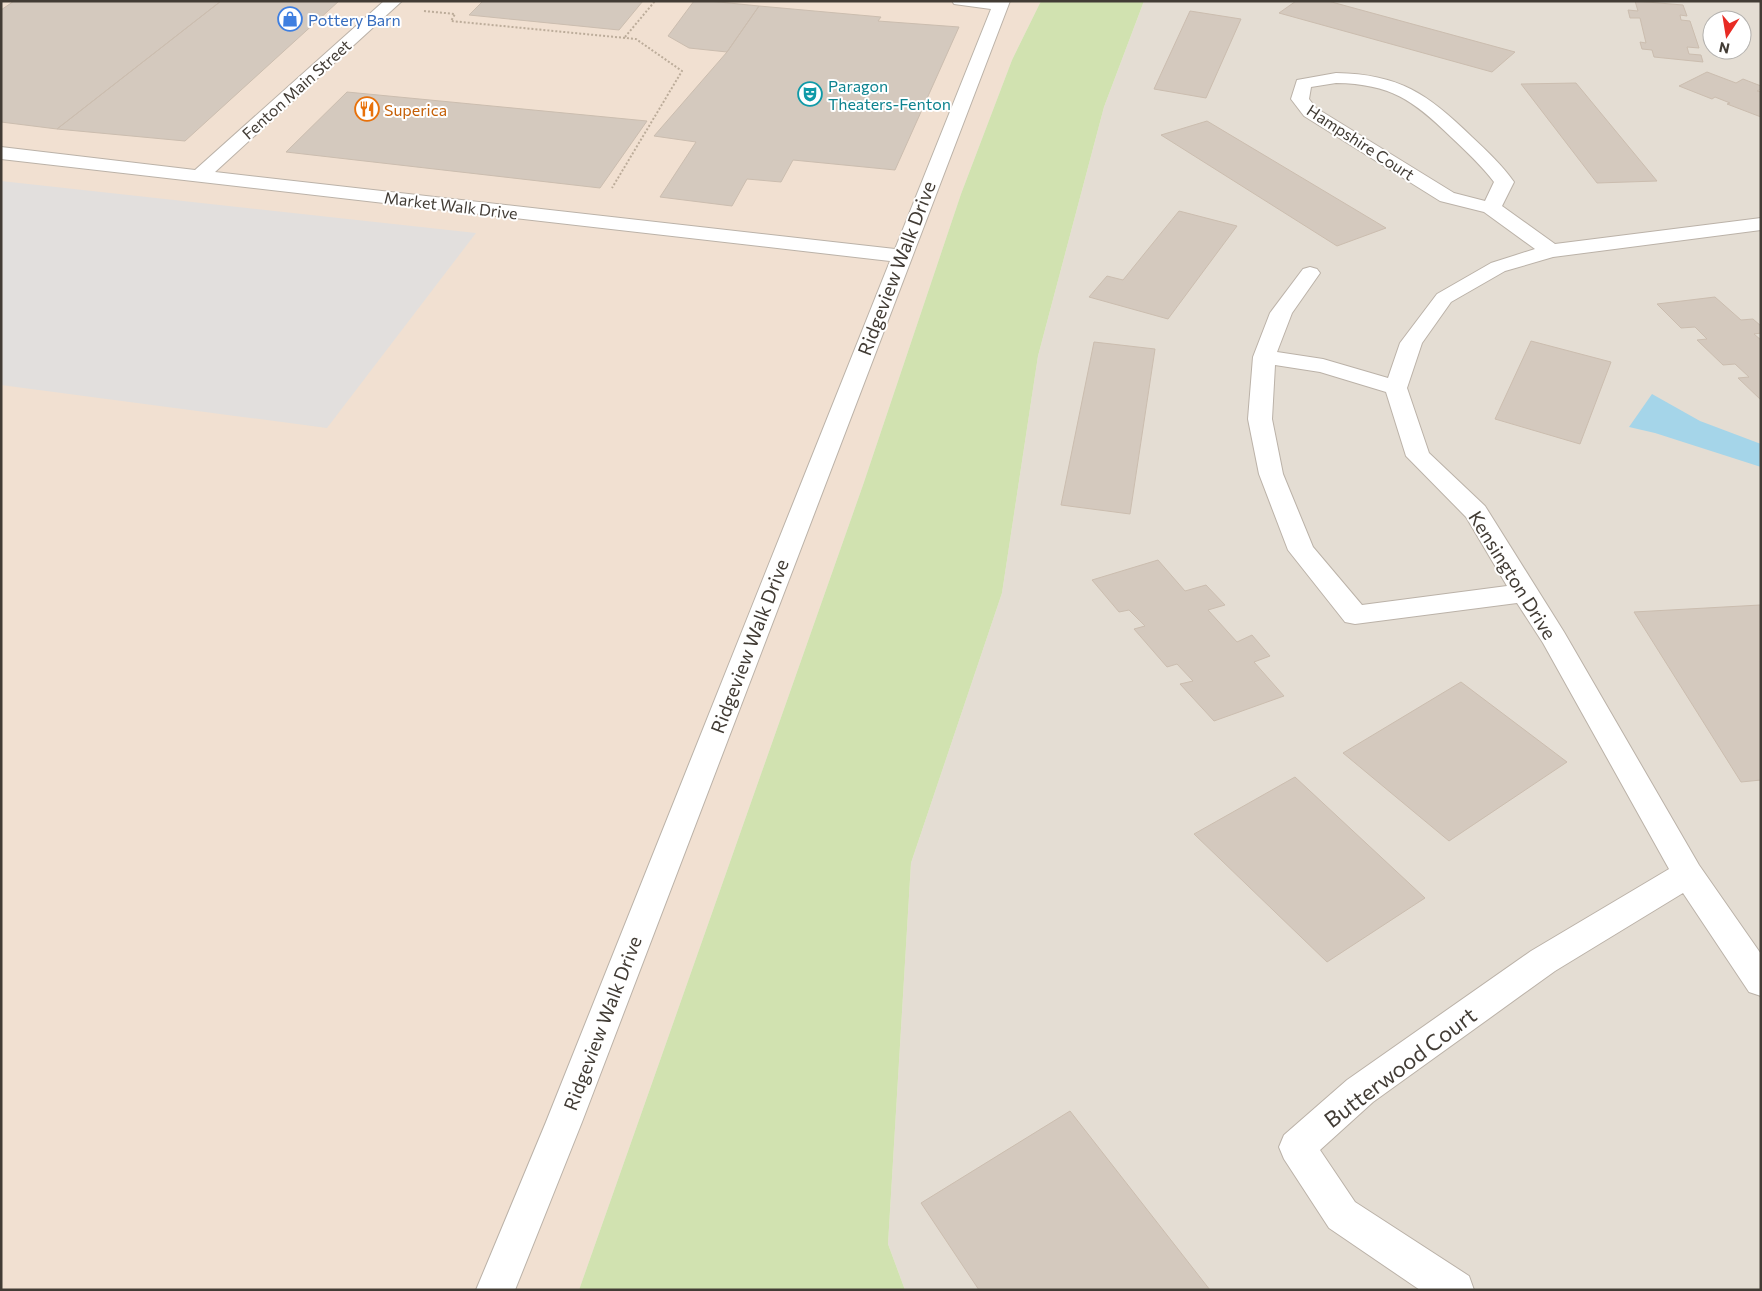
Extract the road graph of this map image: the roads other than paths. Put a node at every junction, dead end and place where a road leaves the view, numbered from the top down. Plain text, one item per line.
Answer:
1 (394, 1) edge
2 (960, 1) edge
3 (1001, 3) edge
4 (1, 153) edge
5 (199, 176) junction
6 (1491, 208) junction
7 (1761, 224) edge
8 (1551, 251) junction
9 (900, 256) junction
10 (1310, 273) dead end
11 (1264, 357) junction
12 (1396, 388) junction
13 (1524, 593) junction
14 (1688, 874) junction
15 (1761, 982) edge
16 (495, 1290) edge
17 (1455, 1290) edge

1 - 5 street, Fenton Main Street
2 - 3 street
3 - 9 street, Ridgeview Walk Drive
4 - 5 street, Market Walk Drive
5 - 9 street, Market Walk Drive
6 - 6 street, Hampshire Court
6 - 8 street, Hampshire Court
7 - 8 street
8 - 12 street
9 - 16 street, Ridgeview Walk Drive
10 - 11 street
11 - 12 street
11 - 13 street
12 - 13 street, Kensington Drive
13 - 14 street, Kensington Drive
14 - 15 street, Kensington Drive
14 - 17 street, Butterwood Court

